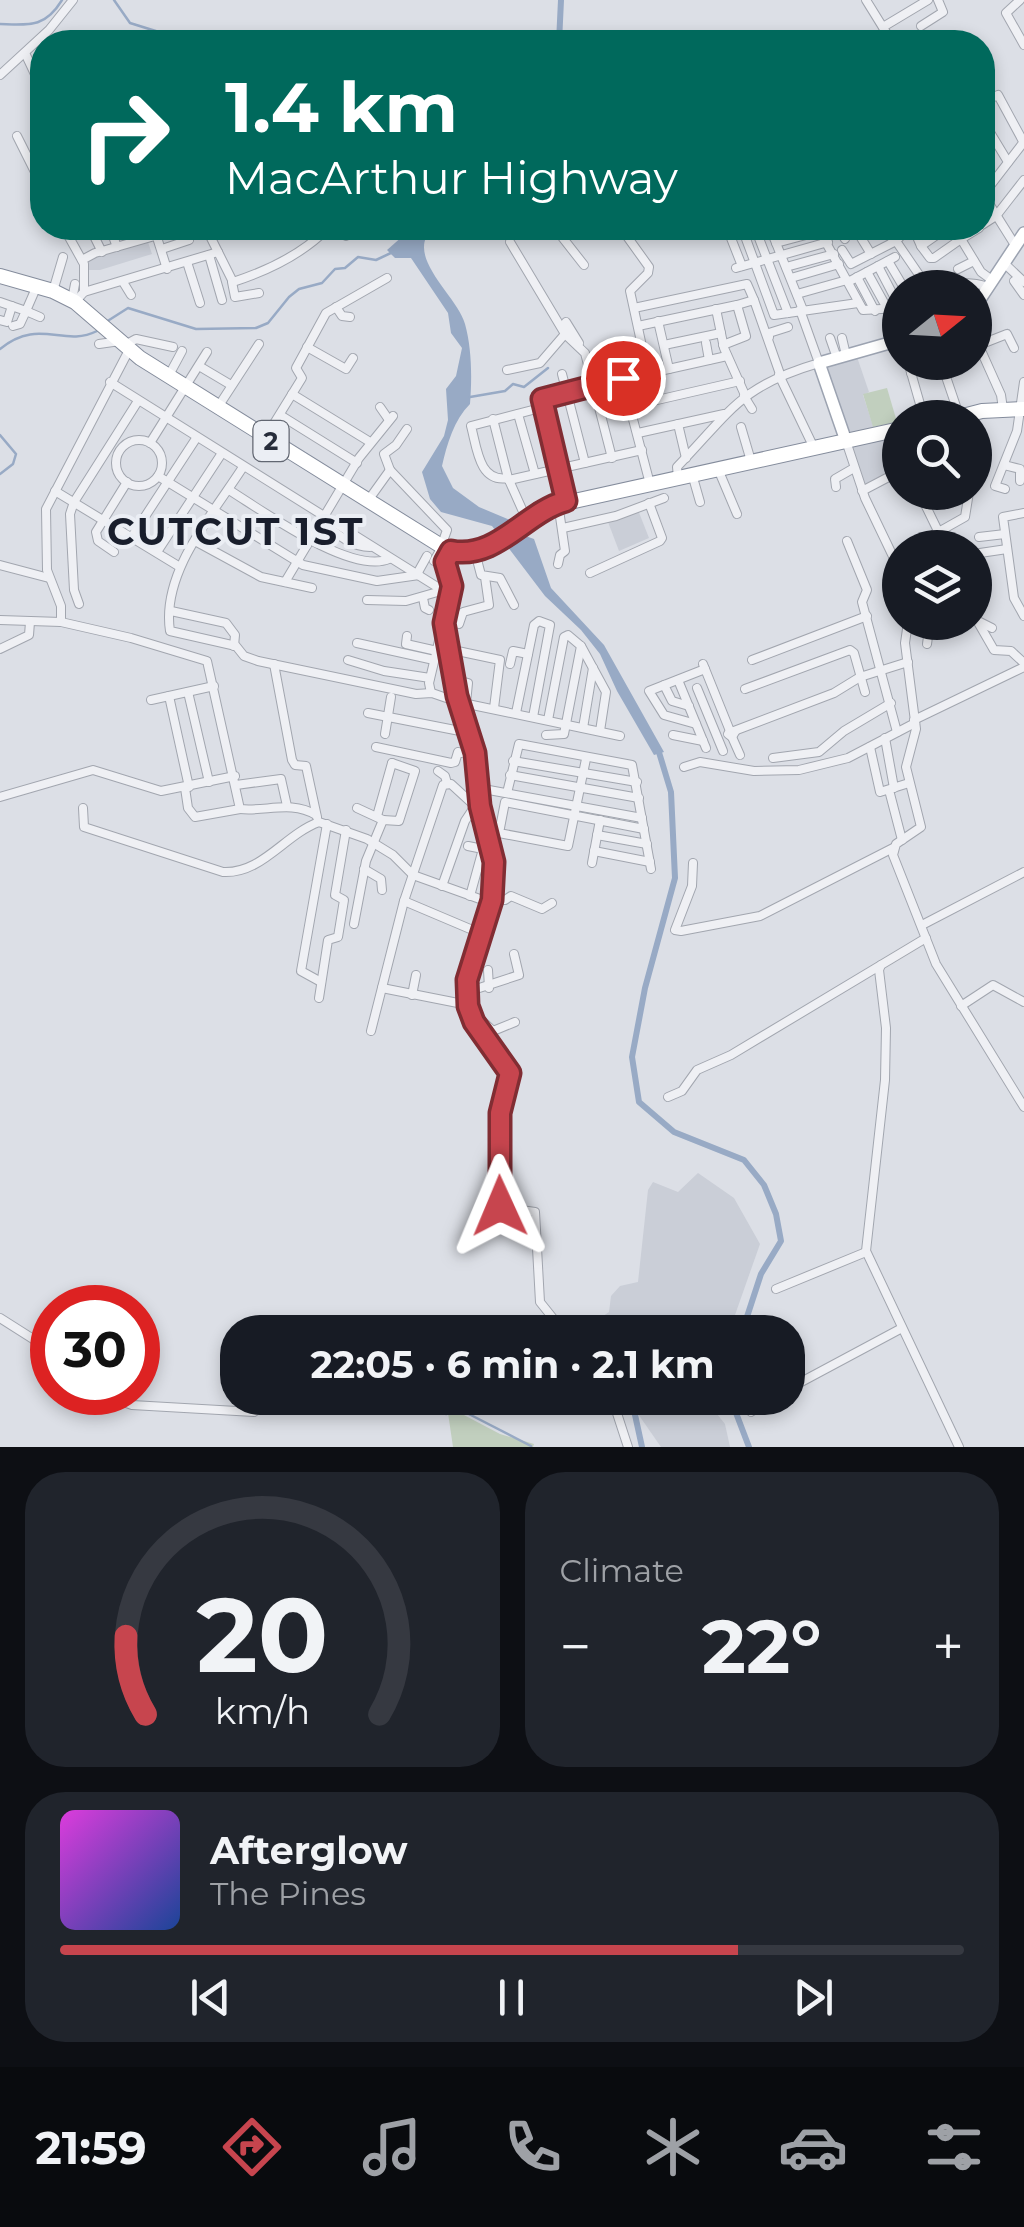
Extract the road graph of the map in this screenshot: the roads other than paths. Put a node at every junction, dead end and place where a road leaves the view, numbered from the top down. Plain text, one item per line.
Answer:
1 (73, 0) edge
2 (866, 0) edge
3 (928, 0) edge
4 (938, 0) edge
5 (1020, 0) edge
6 (921, 26) dead end
7 (883, 28) joint
8 (45, 30) edge
9 (1023, 39) edge
10 (30, 46) edge
11 (24, 52) junction
12 (30, 64) edge
13 (0, 76) edge
14 (995, 96) edge
15 (16, 136) dead end
16 (995, 141) edge
17 (1024, 143) edge
18 (1008, 162) junction
19 (30, 163) edge
20 (995, 178) edge
21 (1024, 180) edge
22 (996, 216) joint
23 (1024, 233) edge
24 (71, 240) edge
25 (96, 240) edge
26 (115, 240) edge
27 (135, 240) edge
28 (159, 240) edge
29 (189, 240) dead end
30 (210, 240) edge
31 (316, 240) edge
32 (564, 240) edge
33 (632, 240) edge
34 (731, 240) edge
35 (747, 240) edge
36 (760, 240) edge
37 (775, 240) edge
38 (785, 240) edge
39 (863, 240) edge
40 (918, 240) edge
41 (930, 240) edge
42 (956, 240) edge
43 (966, 240) edge
44 (896, 241) joint
45 (510, 242) dead end
46 (828, 242) joint
47 (776, 243) junction
48 (1015, 245) junction
49 (921, 246) junction
50 (118, 247) junction
51 (162, 249) junction
52 (102, 252) junction
53 (838, 252) junction
54 (214, 253) junction
55 (871, 254) junction
56 (781, 255) junction
57 (62, 257) dead end
58 (767, 259) junction
59 (82, 260) junction
60 (974, 261) junction
61 (187, 262) junction
62 (755, 262) junction
63 (1004, 262) junction
64 (839, 264) junction
65 (584, 265) dead end
66 (878, 266) junction
67 (786, 267) junction
68 (958, 268) dead end
69 (168, 269) junction
70 (896, 270) edge
71 (916, 270) edge
72 (980, 270) edge
73 (867, 272) junction
74 (882, 274) edge
75 (0, 276) edge
76 (386, 278) dead end
77 (791, 278) junction
78 (1018, 279) edge
79 (850, 280) junction
80 (992, 280) edge
81 (123, 282) junction
82 (232, 282) junction
83 (75, 284) dead end
84 (37, 287) junction
85 (53, 291) junction
86 (259, 292) dead end
87 (798, 294) junction
88 (131, 295) dead end
89 (1024, 295) edge
90 (77, 298) junction
91 (882, 299) edge
92 (222, 300) dead end
93 (754, 300) junction
94 (0, 302) edge
95 (200, 303) dead end
96 (858, 303) junction
97 (737, 304) junction
98 (12, 306) junction
99 (336, 307) junction
100 (634, 308) junction
101 (716, 309) junction
102 (803, 310) junction
103 (882, 310) edge
104 (26, 311) junction
105 (875, 311) junction
106 (788, 312) junction
107 (40, 317) dead end
108 (350, 317) dead end
109 (0, 320) edge
110 (658, 321) junction
111 (566, 322) dead end
112 (13, 326) dead end
113 (638, 326) junction
114 (788, 326) dead end
115 (301, 330) dead end
116 (721, 332) junction
117 (565, 334) junction
118 (113, 338) junction
119 (830, 338) dead end
120 (842, 338) dead end
121 (992, 338) edge
122 (768, 340) junction
123 (310, 342) junction
124 (706, 343) dead end
125 (259, 344) dead end
126 (664, 344) junction
127 (724, 345) junction
128 (882, 345) edge
129 (1014, 348) dead end
130 (615, 351) dead end
131 (207, 352) dead end
132 (584, 352) junction
133 (532, 354) dead end
134 (727, 356) junction
135 (842, 356) junction
136 (353, 358) dead end
137 (709, 360) junction
138 (819, 363) junction
139 (537, 364) junction
140 (199, 366) junction
141 (242, 368) junction
142 (310, 368) dead end
143 (669, 369) junction
144 (506, 370) dead end
145 (757, 372) dead end
146 (562, 374) dead end
147 (648, 374) junction
148 (779, 375) junction
149 (992, 375) edge
150 (168, 376) junction
151 (218, 377) junction
152 (302, 378) junction
153 (623, 378) junction
154 (740, 381) junction
155 (110, 382) junction
156 (1024, 382) edge
157 (763, 383) junction
158 (232, 384) junction
159 (594, 384) junction
160 (187, 388) junction
161 (566, 391) junction
162 (292, 394) junction
163 (744, 395) junction
164 (138, 401) junction
165 (631, 406) junction
166 (218, 407) junction
167 (380, 407) dead end
168 (544, 407) junction
169 (752, 408) dead end
170 (1003, 408) junction
171 (1022, 409) edge
172 (992, 410) edge
173 (518, 414) junction
174 (724, 414) junction
175 (280, 415) junction
176 (168, 418) junction
177 (493, 419) junction
178 (678, 424) junction
179 (741, 427) dead end
180 (407, 429) dead end
181 (638, 433) junction
182 (882, 433) edge
183 (197, 438) junction
184 (265, 438) junction
185 (846, 441) junction
186 (370, 442) junction
187 (152, 443) junction
188 (110, 445) junction
189 (814, 448) junction
190 (120, 450) junction
191 (642, 450) junction
192 (222, 453) junction
193 (612, 458) junction
194 (686, 458) junction
195 (356, 463) junction
196 (585, 463) junction
197 (752, 463) junction
198 (1004, 465) junction
199 (244, 466) junction
200 (854, 468) junction
201 (558, 469) junction
202 (390, 470) junction
203 (718, 470) junction
204 (534, 474) junction
205 (158, 475) junction
206 (685, 476) junction
207 (509, 478) junction
208 (882, 480) edge
209 (1020, 481) dead end
210 (128, 482) junction
211 (169, 482) junction
212 (650, 484) junction
213 (342, 486) junction
214 (836, 487) dead end
215 (997, 489) dead end
216 (228, 490) junction
217 (54, 491) junction
218 (862, 491) junction
219 (192, 497) junction
220 (664, 498) dead end
221 (74, 502) junction
222 (367, 502) junction
223 (700, 502) dead end
224 (649, 503) junction
225 (556, 504) junction
226 (216, 510) junction
227 (883, 510) dead end
228 (966, 510) edge
229 (1024, 513) edge
230 (737, 514) dead end
231 (872, 514) junction
232 (524, 518) junction
233 (324, 519) junction
234 (103, 520) junction
235 (562, 528) junction
236 (941, 530) edge
237 (882, 531) edge
238 (1005, 534) junction
239 (992, 536) edge
240 (132, 538) junction
241 (310, 540) junction
242 (196, 541) junction
243 (846, 541) dead end
244 (489, 544) junction
245 (443, 546) junction
246 (376, 548) junction
247 (1007, 549) junction
248 (992, 551) edge
249 (114, 552) dead end
250 (157, 552) junction
251 (475, 552) junction
252 (389, 559) junction
253 (296, 561) junction
254 (379, 564) junction
255 (558, 564) dead end
256 (0, 566) edge
257 (180, 568) junction
258 (590, 573) dead end
259 (418, 574) junction
260 (485, 577) junction
261 (49, 578) junction
262 (380, 581) junction
263 (284, 582) junction
264 (312, 588) dead end
265 (446, 593) junction
266 (424, 598) junction
267 (367, 600) dead end
268 (382, 602) junction
269 (78, 604) dead end
270 (514, 605) dead end
271 (173, 609) junction
272 (429, 610) dead end
273 (1023, 614) edge
274 (867, 616) junction
275 (0, 620) edge
276 (30, 622) junction
277 (61, 622) junction
278 (444, 623) junction
279 (459, 624) dead end
280 (174, 633) junction
281 (407, 636) dead end
282 (905, 640) edge
283 (928, 640) edge
284 (988, 640) edge
285 (174, 643) dead end
286 (357, 643) dead end
287 (927, 644) dead end
288 (234, 646) junction
289 (581, 646) junction
290 (0, 649) edge
291 (448, 649) junction
292 (528, 654) junction
293 (436, 655) junction
294 (560, 659) junction
295 (348, 660) dead end
296 (752, 660) dead end
297 (578, 662) junction
298 (908, 662) junction
299 (274, 664) junction
300 (510, 664) dead end
301 (594, 664) junction
302 (1024, 665) edge
303 (882, 670) junction
304 (860, 677) junction
305 (430, 678) junction
306 (678, 680) junction
307 (711, 683) junction
308 (214, 686) junction
309 (664, 686) junction
310 (697, 688) junction
311 (744, 689) dead end
312 (188, 692) junction
313 (865, 692) dead end
314 (431, 693) junction
315 (684, 693) junction
316 (168, 696) junction
317 (390, 697) dead end
318 (151, 700) dead end
319 (462, 703) junction
320 (890, 703) junction
321 (689, 706) junction
322 (494, 708) junction
323 (368, 713) dead end
324 (516, 713) junction
325 (387, 716) junction
326 (532, 716) junction
327 (548, 720) junction
328 (914, 722) junction
329 (566, 724) junction
330 (696, 724) junction
331 (583, 728) junction
332 (466, 729) junction
333 (600, 731) junction
334 (897, 732) junction
335 (734, 733) junction
336 (384, 734) dead end
337 (546, 735) dead end
338 (673, 735) dead end
339 (620, 736) dead end
340 (718, 738) junction
341 (885, 738) junction
342 (703, 741) junction
343 (870, 746) junction
344 (376, 747) dead end
345 (393, 750) junction
346 (723, 751) dead end
347 (740, 755) dead end
348 (475, 756) junction
349 (773, 758) dead end
350 (586, 759) junction
351 (513, 761) junction
352 (392, 763) junction
353 (684, 767) dead end
354 (438, 771) dead end
355 (583, 773) junction
356 (510, 775) junction
357 (236, 781) junction
358 (209, 782) junction
359 (389, 782) junction
360 (637, 782) junction
361 (447, 783) junction
362 (909, 783) junction
363 (187, 787) junction
364 (580, 787) junction
365 (478, 788) junction
366 (408, 789) junction
367 (892, 789) junction
368 (506, 793) junction
369 (0, 797) edge
370 (640, 798) junction
371 (576, 805) junction
372 (287, 806) junction
373 (478, 806) junction
374 (83, 808) dead end
375 (357, 808) dead end
376 (240, 809) junction
377 (574, 815) junction
378 (380, 818) junction
379 (642, 818) junction
380 (321, 820) junction
381 (600, 820) junction
382 (644, 829) junction
383 (346, 830) junction
384 (488, 834) junction
385 (597, 836) junction
386 (902, 840) junction
387 (372, 843) junction
388 (647, 844) junction
389 (468, 846) dead end
390 (893, 848) junction
391 (483, 849) junction
392 (594, 851) junction
393 (592, 863) dead end
394 (693, 863) dead end
395 (364, 869) junction
396 (1024, 872) edge
397 (413, 875) junction
398 (442, 886) junction
399 (382, 890) dead end
400 (470, 896) junction
401 (404, 901) junction
402 (491, 901) junction
403 (552, 902) dead end
404 (354, 924) dead end
405 (922, 926) junction
406 (482, 934) junction
407 (926, 938) junction
408 (514, 954) dead end
409 (881, 965) junction
410 (488, 970) dead end
411 (416, 975) dead end
412 (321, 982) junction
413 (382, 988) junction
414 (489, 988) junction
415 (467, 992) junction
416 (412, 994) junction
417 (318, 998) dead end
418 (1024, 1002) edge
419 (468, 1005) junction
420 (961, 1006) junction
421 (515, 1022) dead end
422 (371, 1031) dead end
423 (668, 1098) dead end
424 (1024, 1107) edge
425 (866, 1252) junction
426 (776, 1289) dead end
427 (550, 1315) edge
428 (0, 1318) edge
429 (902, 1328) junction
430 (30, 1337) edge
431 (805, 1380) edge
432 (160, 1407) edge
433 (220, 1410) edge
434 (618, 1415) edge
435 (628, 1447) edge
436 (960, 1447) edge

1 - 8 street
2 - 7 street
3 - 7 street
4 - 6 street
5 - 9 street
10 - 11 street
11 - 12 street
11 - 13 street
14 - 17 street
15 - 19 street
16 - 18 street
17 - 18 street
18 - 20 street
21 - 22 street
22 - 48 street
23 - 48 main road
24 - 59 street
25 - 52 street
26 - 50 street
27 - 50 street
28 - 51 street
29 - 51 street
30 - 54 street
31 - 82 street
32 - 65 street
33 - 100 street
34 - 62 street
35 - 62 street
36 - 58 street
37 - 47 street
38 - 47 street
39 - 55 street
40 - 49 street
41 - 49 street
42 - 49 street
43 - 60 street
44 - 55 street
44 - 71 street
45 - 117 street
46 - 53 street
46 - 56 street
47 - 56 street
48 - 63 main road
50 - 52 street
51 - 69 street
52 - 59 street
53 - 55 street
53 - 64 street
53 - 67 street
54 - 61 street
54 - 82 street
54 - 92 street
56 - 58 street
56 - 67 street
57 - 85 street
58 - 62 street
58 - 106 street
59 - 90 street
60 - 68 street
60 - 72 street
61 - 69 street
61 - 95 street
62 - 106 street
63 - 78 street
63 - 80 main road
64 - 77 street
64 - 79 street
66 - 70 street
66 - 73 street
66 - 74 street
67 - 77 street
69 - 81 street
73 - 79 street
73 - 91 street
75 - 84 highway, 2
76 - 99 street
77 - 87 street
78 - 89 street
79 - 87 street
79 - 96 street
79 - 105 street
81 - 88 street
81 - 90 street
82 - 86 street
83 - 90 street
84 - 85 highway, 2
84 - 104 street
85 - 90 highway, 2
87 - 102 street
90 - 118 highway, 2
93 - 97 street
93 - 100 street
93 - 122 street
94 - 98 street
96 - 102 street
96 - 105 street
97 - 101 street
97 - 127 street
98 - 104 street
98 - 109 street
99 - 108 street
99 - 123 street
100 - 113 street
101 - 110 street
101 - 116 street
102 - 106 street
102 - 138 street
103 - 105 street
104 - 107 street
104 - 112 street
110 - 113 street
110 - 126 street
111 - 132 street
113 - 147 street
114 - 122 street
115 - 123 street
116 - 126 street
116 - 127 street
117 - 132 street
117 - 139 street
118 - 150 highway, 2
118 - 150 street
118 - 155 street
119 - 135 street
120 - 135 street
121 - 129 street
122 - 148 street
123 - 136 street
123 - 152 street
124 - 137 street
125 - 141 street
126 - 143 street
127 - 134 street
128 - 135 main road
130 - 153 street
131 - 140 street
132 - 159 street
133 - 139 street
134 - 137 street
134 - 154 street
135 - 138 main road
137 - 143 street
138 - 148 street
138 - 185 main road
139 - 144 street
140 - 151 street
140 - 160 street
141 - 151 street
141 - 158 street
142 - 152 street
143 - 147 street
145 - 157 street
146 - 161 street
147 - 153 street
148 - 157 street
148 - 189 street
149 - 170 street
150 - 160 highway, 2
151 - 158 street
152 - 162 street
153 - 159 street
153 - 165 street
154 - 163 street
154 - 165 street
155 - 164 street
155 - 217 street
156 - 171 street
157 - 163 street
158 - 166 street
159 - 161 street
159 - 193 street
160 - 166 highway, 2
160 - 176 street
161 - 168 street
161 - 196 street
162 - 175 street
162 - 186 street
163 - 169 street
163 - 174 street
164 - 176 street
164 - 188 street
165 - 181 street
166 - 184 highway, 2
167 - 186 street
168 - 173 street
168 - 201 street
170 - 171 highway
170 - 172 highway
171 - 198 street
173 - 177 street
173 - 204 street
174 - 178 street
174 - 194 street
175 - 184 street
175 - 195 street
176 - 183 street
176 - 187 street
177 - 207 street
177 - 207 street
178 - 181 street
178 - 194 street
179 - 197 street
180 - 202 street
181 - 191 street
182 - 185 highway, 2
183 - 192 street
183 - 211 street
184 - 213 highway, 2
185 - 189 highway, 2
185 - 200 street
186 - 195 street
187 - 190 street
187 - 205 street
188 - 190 street
188 - 221 street
189 - 197 highway, 2
190 - 210 street
191 - 193 street
191 - 212 street
192 - 199 street
192 - 219 street
193 - 196 street
194 - 206 street
195 - 213 street
196 - 201 street
197 - 203 highway, 2
198 - 209 street
198 - 215 street
199 - 216 street
199 - 233 street
200 - 214 street
200 - 218 street
201 - 204 street
201 - 225 street
202 - 222 street
202 - 245 street
203 - 206 highway, 2
203 - 230 street
204 - 207 street
205 - 210 street
205 - 211 street
206 - 212 highway, 2
206 - 223 street
207 - 232 street
208 - 218 street
210 - 234 street
211 - 219 street
211 - 240 street
212 - 225 highway, 2
213 - 222 highway, 2
213 - 233 street
216 - 226 street
216 - 241 street
217 - 221 street
217 - 261 street
218 - 231 street
219 - 226 street
219 - 250 street
220 - 224 street
221 - 234 street
221 - 269 street
222 - 245 highway, 2
224 - 235 street
224 - 258 street
225 - 232 highway, 2
225 - 235 street
226 - 242 street
226 - 253 street
227 - 231 street
228 - 236 street
229 - 238 street
231 - 237 street
232 - 244 highway, 2
233 - 241 street
233 - 246 street
234 - 240 street
234 - 249 street
235 - 255 street
238 - 239 street
238 - 247 street
240 - 250 street
241 - 253 street
241 - 254 street
242 - 257 street
242 - 263 street
243 - 274 street
244 - 245 highway
244 - 251 highway, 2
245 - 251 highway, 2
245 - 259 street
245 - 265 street
246 - 252 street
246 - 254 street
247 - 248 street
247 - 273 street
250 - 257 street
251 - 260 street
252 - 254 street
252 - 259 street
253 - 262 street
253 - 263 street
254 - 262 street
256 - 261 street
257 - 271 street
259 - 262 street
259 - 265 street
260 - 270 street
260 - 279 street
261 - 277 street
262 - 268 street
263 - 264 street
265 - 266 street
265 - 278 street
266 - 268 street
266 - 272 street
267 - 268 street
271 - 280 street
271 - 288 street
274 - 296 street
274 - 303 street
275 - 276 street
276 - 277 street
276 - 290 street
277 - 308 street
278 - 291 street
278 - 293 street
280 - 285 street
280 - 288 street
281 - 293 street
282 - 298 street
283 - 287 street
284 - 302 street
286 - 293 street
288 - 299 street
289 - 294 street
289 - 297 street
289 - 301 street
291 - 319 street
291 - 322 street
292 - 300 street
292 - 324 street
292 - 326 street
293 - 305 street
294 - 297 street
294 - 327 street
295 - 305 street
297 - 329 street
298 - 303 street
298 - 328 street
299 - 314 street
299 - 380 street
301 - 331 street
301 - 333 street
302 - 328 street
303 - 304 street
303 - 320 street
304 - 311 street
304 - 313 street
304 - 335 street
305 - 314 street
306 - 307 street
306 - 309 street
306 - 315 street
307 - 310 street
307 - 335 street
308 - 312 street
308 - 357 street
309 - 321 street
309 - 330 street
310 - 315 street
310 - 340 street
312 - 316 street
312 - 358 street
314 - 319 street
315 - 321 street
316 - 318 street
316 - 363 street
317 - 325 street
319 - 322 street
319 - 332 street
320 - 334 street
320 - 349 street
321 - 330 street
322 - 324 street
323 - 325 street
324 - 326 street
325 - 332 street
325 - 336 street
326 - 327 street
327 - 329 street
328 - 334 street
328 - 362 street
329 - 331 street
329 - 337 street
330 - 342 street
331 - 333 street
332 - 348 street
333 - 339 street
334 - 341 street
335 - 340 street
335 - 347 street
338 - 342 street
340 - 342 street
340 - 346 street
341 - 343 street
341 - 367 street
343 - 353 street
343 - 367 street
344 - 345 street
345 - 348 street
345 - 352 street
348 - 365 street
350 - 351 street
350 - 355 street
350 - 360 street
351 - 355 street
351 - 356 street
352 - 359 street
352 - 366 street
354 - 361 street
355 - 360 street
355 - 364 street
356 - 364 street
356 - 368 street
357 - 358 street
357 - 372 street
357 - 376 street
358 - 363 street
359 - 366 street
359 - 378 street
360 - 370 street
361 - 373 street
361 - 397 street
362 - 367 street
362 - 386 street
363 - 369 street
363 - 376 street
364 - 370 street
364 - 371 street
365 - 368 street
365 - 373 street
366 - 378 street
367 - 386 street
368 - 371 street
370 - 379 street
371 - 377 street
371 - 379 street
372 - 376 street
372 - 380 street
373 - 384 street
373 - 398 street
374 - 380 street
375 - 378 street
377 - 377 street
377 - 381 street
378 - 387 street
379 - 382 street
380 - 383 street
380 - 412 street
381 - 382 street
381 - 385 street
382 - 388 street
383 - 387 street
383 - 412 street
384 - 391 street
384 - 402 street
385 - 388 street
385 - 392 street
386 - 390 street
387 - 395 street
387 - 397 street
388 - 392 street
389 - 391 street
390 - 394 street
390 - 405 street
391 - 400 street
392 - 393 street
395 - 399 street
395 - 404 street
396 - 405 street
397 - 398 street
397 - 401 street
398 - 400 street
400 - 402 street
401 - 406 street
401 - 413 street
402 - 403 street
402 - 406 street
405 - 407 street
406 - 415 street
407 - 409 street
407 - 420 street
408 - 414 street
409 - 423 street
409 - 425 street
410 - 414 street
411 - 416 street
412 - 417 street
413 - 416 street
413 - 422 street
414 - 415 street
415 - 419 street
415 - 421 street
416 - 419 street
418 - 420 street
419 - 427 street
420 - 424 street
425 - 426 street
425 - 429 street
428 - 430 street
429 - 431 street
429 - 436 street
432 - 433 street
434 - 435 street

